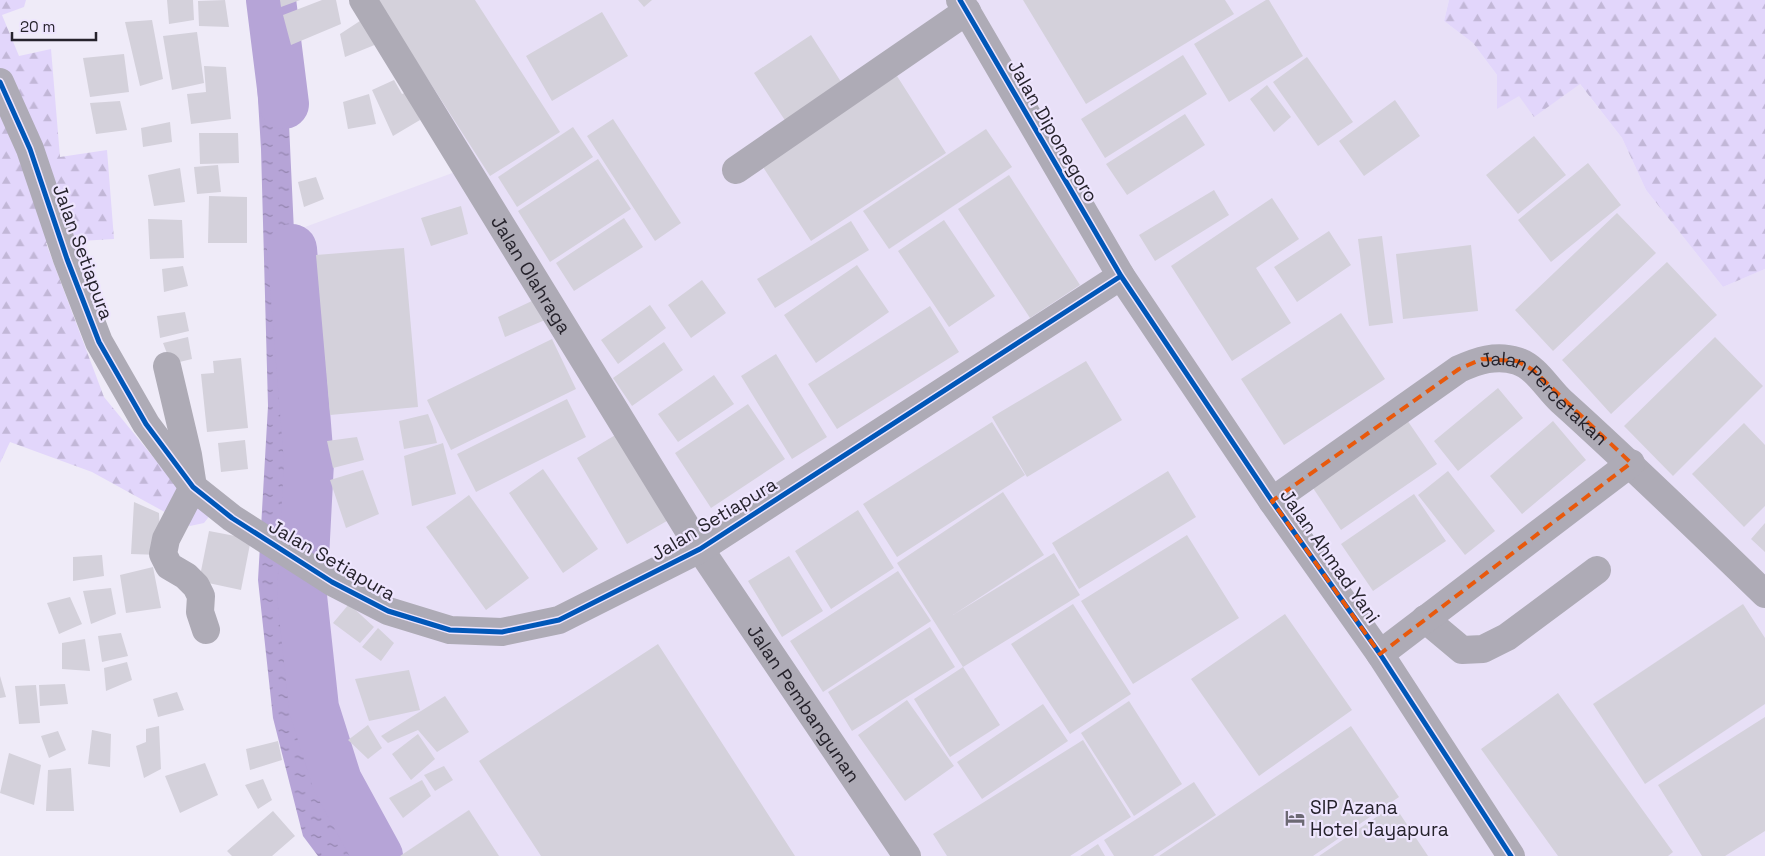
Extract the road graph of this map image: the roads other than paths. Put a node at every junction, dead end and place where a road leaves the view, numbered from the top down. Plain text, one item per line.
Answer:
1 (363, 0) edge
2 (964, 5) edge
3 (0, 82) edge
4 (736, 170) dead end
5 (1121, 276) junction
6 (166, 366) dead end
7 (1631, 464) junction
8 (193, 487) junction
9 (1272, 500) junction
10 (700, 549) junction
11 (1597, 570) dead end
12 (1765, 594) edge
13 (1425, 619) junction
14 (206, 630) dead end
15 (1380, 654) junction
16 (907, 856) edge
17 (1510, 856) edge

1 - 10 street, Jalan Olahraga
2 - 4 street
2 - 5 street, Jalan Diponegoro
3 - 8 street, Jalan Setiapura
5 - 9 street, Jalan Ahmad Yani
5 - 10 street, Jalan Setiapura
6 - 8 street
7 - 9 street, Jalan Percetakan
7 - 12 street, Jalan Percetakan
7 - 13 street
8 - 10 street, Jalan Setiapura
8 - 14 street
9 - 15 street, Jalan Ahmad Yani
10 - 16 street, Jalan Pembangunan
11 - 13 street
13 - 15 street
15 - 17 street, Jalan Ahmad Yani

